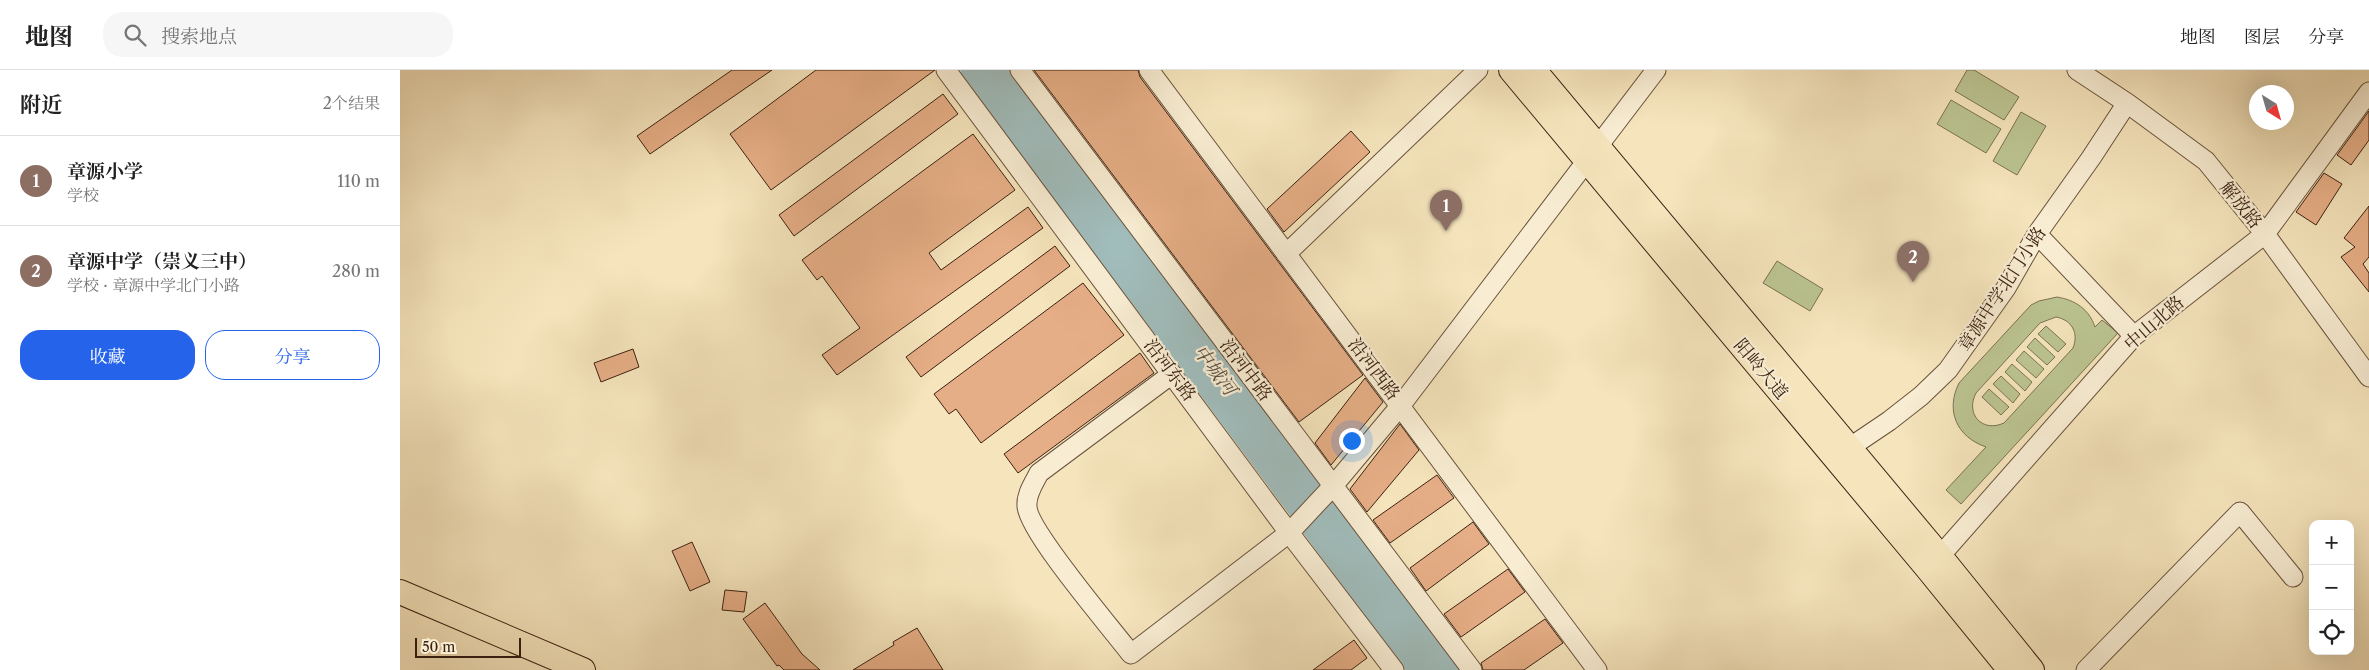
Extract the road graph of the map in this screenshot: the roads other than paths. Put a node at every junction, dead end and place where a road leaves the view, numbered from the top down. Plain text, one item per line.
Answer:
1 (946, 70) edge
2 (1020, 70) edge
3 (1149, 70) edge
4 (1478, 70) edge
5 (1510, 70) edge
6 (1534, 70) edge
7 (1656, 70) edge
8 (2077, 70) edge
9 (2369, 92) edge
10 (2127, 103) junction
11 (1592, 153) junction
12 (2037, 234) junction
13 (2265, 234) junction
14 (1286, 254) junction
15 (2134, 336) junction
16 (1172, 374) junction
17 (2369, 378) edge
18 (1401, 405) junction
19 (1849, 448) junction
20 (1328, 491) junction
21 (1295, 526) junction
22 (1940, 556) junction
23 (2293, 577) dead end
24 (400, 592) edge
25 (400, 604) edge
26 (559, 670) edge
27 (583, 670) edge
28 (1394, 670) edge
29 (1472, 670) edge
30 (1597, 670) edge
31 (2010, 670) edge
32 (2032, 670) edge
33 (2086, 670) edge

1 - 16 street, 沿河东路
2 - 20 street, 沿河中路
3 - 14 street, 沿河西路
4 - 14 street
5 - 11 main road, 阳岭大道
6 - 11 main road, 阳岭大道
7 - 11 street
8 - 10 street, 解放路
9 - 13 street, 中山北路
10 - 12 street, 章源中学北门小路
10 - 13 street, 解放路
11 - 18 street
11 - 19 main road, 阳岭大道
11 - 31 main road, 阳岭大道
12 - 15 street
12 - 19 street, 章源中学北门小路
13 - 15 street, 中山北路
13 - 17 street, 解放路
14 - 18 street, 沿河西路
15 - 22 street, 中山北路
16 - 21 street, 沿河东路
16 - 21 street
18 - 20 street
18 - 30 street, 沿河西路
19 - 22 main road, 阳岭大道
20 - 21 street
20 - 29 street, 沿河中路
21 - 28 street, 沿河东路
22 - 32 main road, 阳岭大道
23 - 33 street
24 - 27 main road
25 - 26 main road

